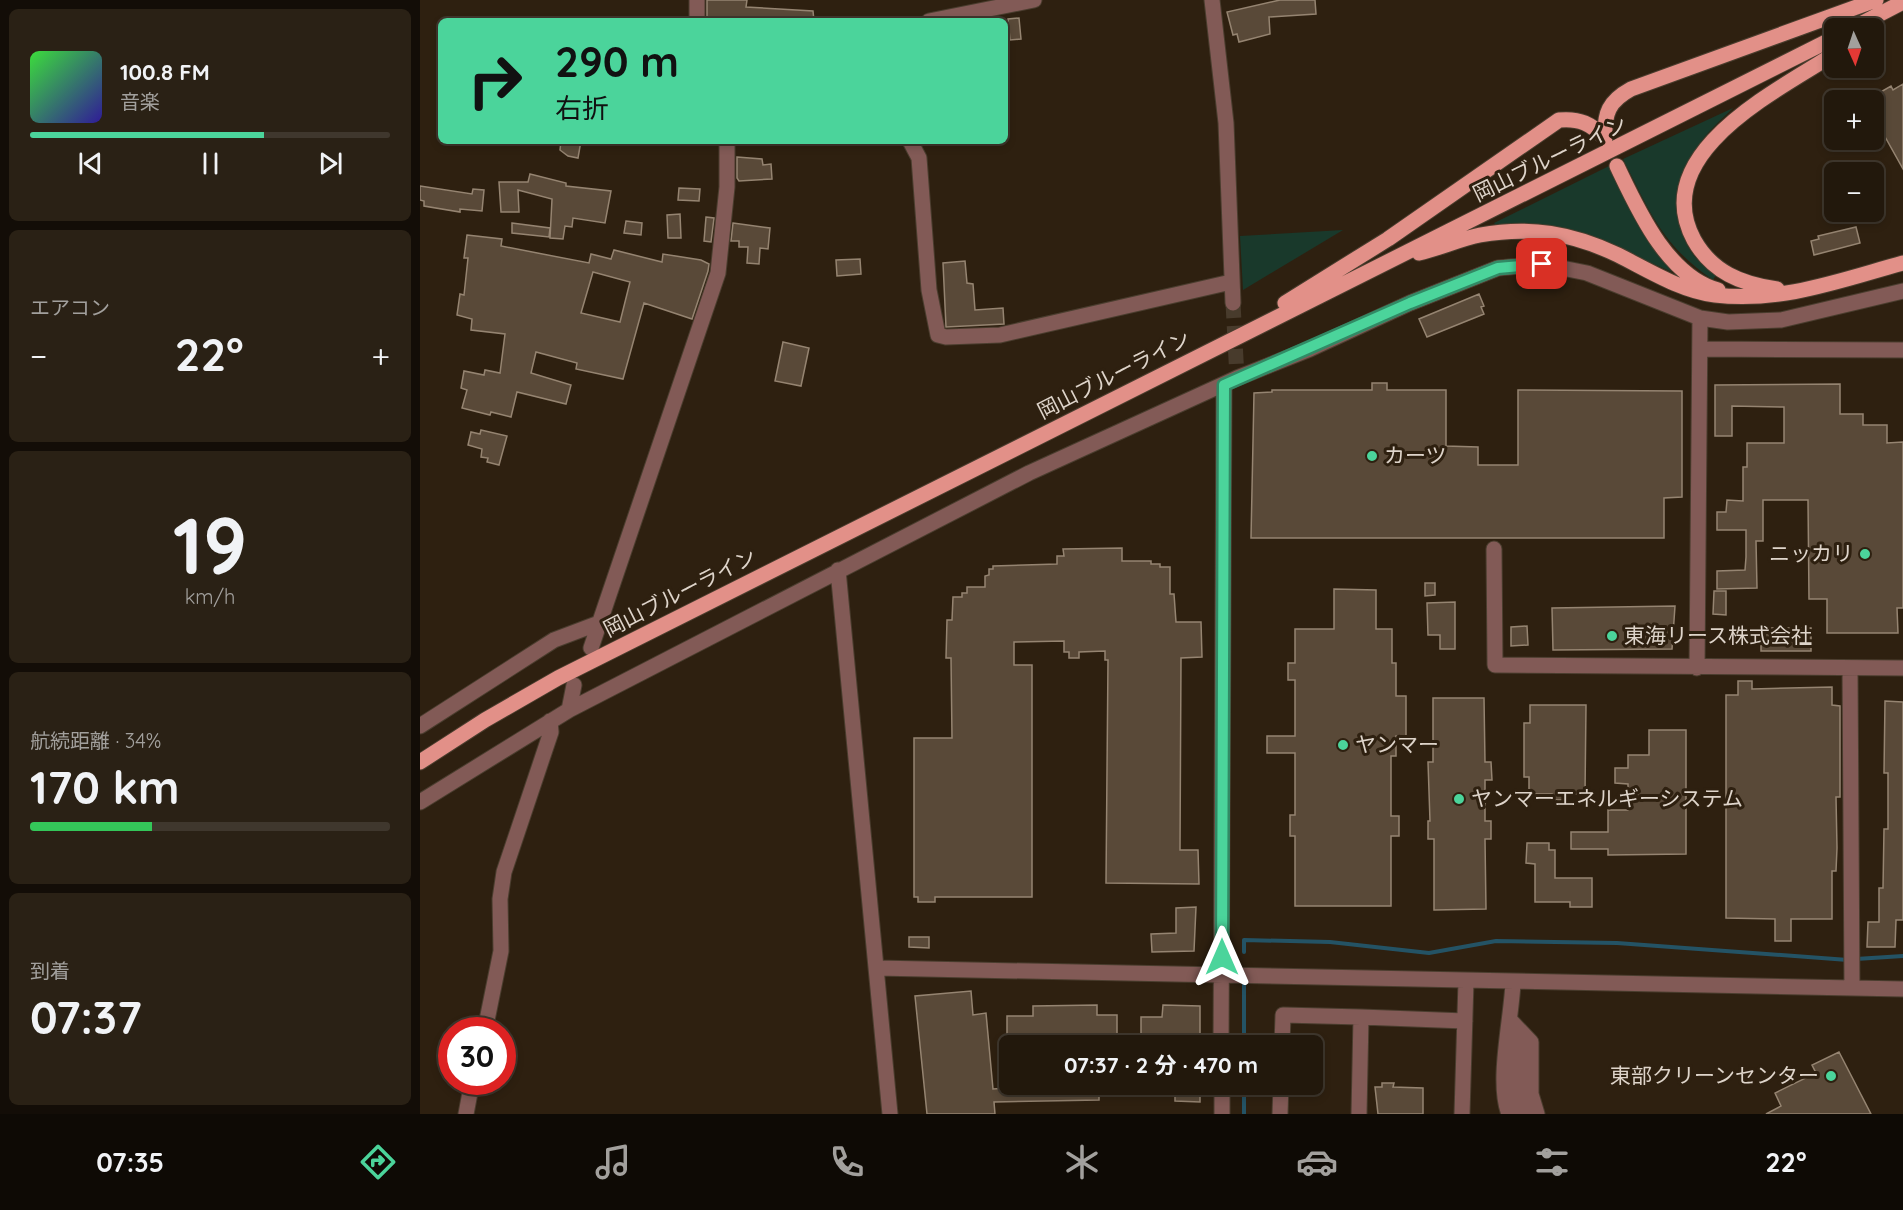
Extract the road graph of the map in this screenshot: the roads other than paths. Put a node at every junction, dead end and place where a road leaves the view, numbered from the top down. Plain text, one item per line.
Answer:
1 (697, 0) edge
2 (1034, 0) edge
3 (1212, 0) edge
4 (1876, 0) edge
5 (1903, 2) edge
6 (1903, 9) edge
7 (697, 18) edge
8 (944, 18) edge
9 (1872, 18) edge
10 (1884, 21) edge
11 (1824, 43) edge
12 (1824, 60) edge
13 (727, 144) edge
14 (912, 144) edge
15 (1617, 166) dead end
16 (1397, 258) junction
17 (1903, 263) edge
18 (1231, 282) junction
19 (1903, 291) edge
20 (1801, 292) junction
21 (1748, 296) junction
22 (1233, 303) tunnel mouth
23 (1700, 318) junction
24 (1700, 350) junction
25 (1903, 350) edge
26 (1209, 351) junction
27 (1224, 385) junction
28 (1494, 549) dead end
29 (838, 570) junction
30 (599, 623) junction
31 (591, 648) dead end
32 (1697, 668) junction
33 (1850, 668) junction
34 (1903, 668) edge
35 (574, 685) dead end
36 (568, 710) junction
37 (550, 721) junction
38 (420, 726) edge
39 (420, 762) edge
40 (420, 802) edge
41 (877, 968) junction
42 (1222, 974) junction
43 (1466, 981) junction
44 (1513, 981) junction
45 (1852, 988) junction
46 (1903, 989) edge
47 (488, 1017) edge
48 (1361, 1017) junction
49 (1465, 1021) junction
50 (1511, 1021) junction
51 (1221, 1035) edge
52 (1282, 1035) edge
53 (470, 1095) edge
54 (1222, 1095) edge
55 (1281, 1095) edge
56 (466, 1114) edge
57 (890, 1114) edge
58 (1222, 1114) edge
59 (1280, 1114) edge
60 (1359, 1114) edge
61 (1462, 1114) edge
62 (1509, 1114) edge
63 (1523, 1114) edge
64 (1537, 1114) edge

1 - 7 street
2 - 8 street
3 - 18 street
4 - 26 main road
5 - 9 main road
6 - 10 main road
11 - 16 main road, 岡山ブルーライン
12 - 20 main road
13 - 30 street
14 - 18 street
15 - 21 main road
16 - 21 main road
16 - 26 main road, 岡山ブルーライン
17 - 20 main road
18 - 22 street
19 - 23 street
20 - 21 main road
23 - 24 street
23 - 27 street
24 - 25 street
24 - 32 street
26 - 39 main road, 岡山ブルーライン
27 - 29 street
27 - 42 street
28 - 32 street
29 - 36 street
29 - 41 street
30 - 31 street
30 - 38 street
32 - 33 street
33 - 34 street
33 - 45 street
35 - 36 street
36 - 37 street
37 - 40 street
37 - 47 street
41 - 42 street
41 - 57 street
42 - 43 street
42 - 51 street
43 - 44 street
43 - 49 street
44 - 45 street
44 - 50 street
45 - 46 street
48 - 49 street
48 - 52 street
48 - 60 street
49 - 61 street
50 - 62 street
50 - 63 street
50 - 64 street
53 - 56 street
54 - 58 street
55 - 59 street

